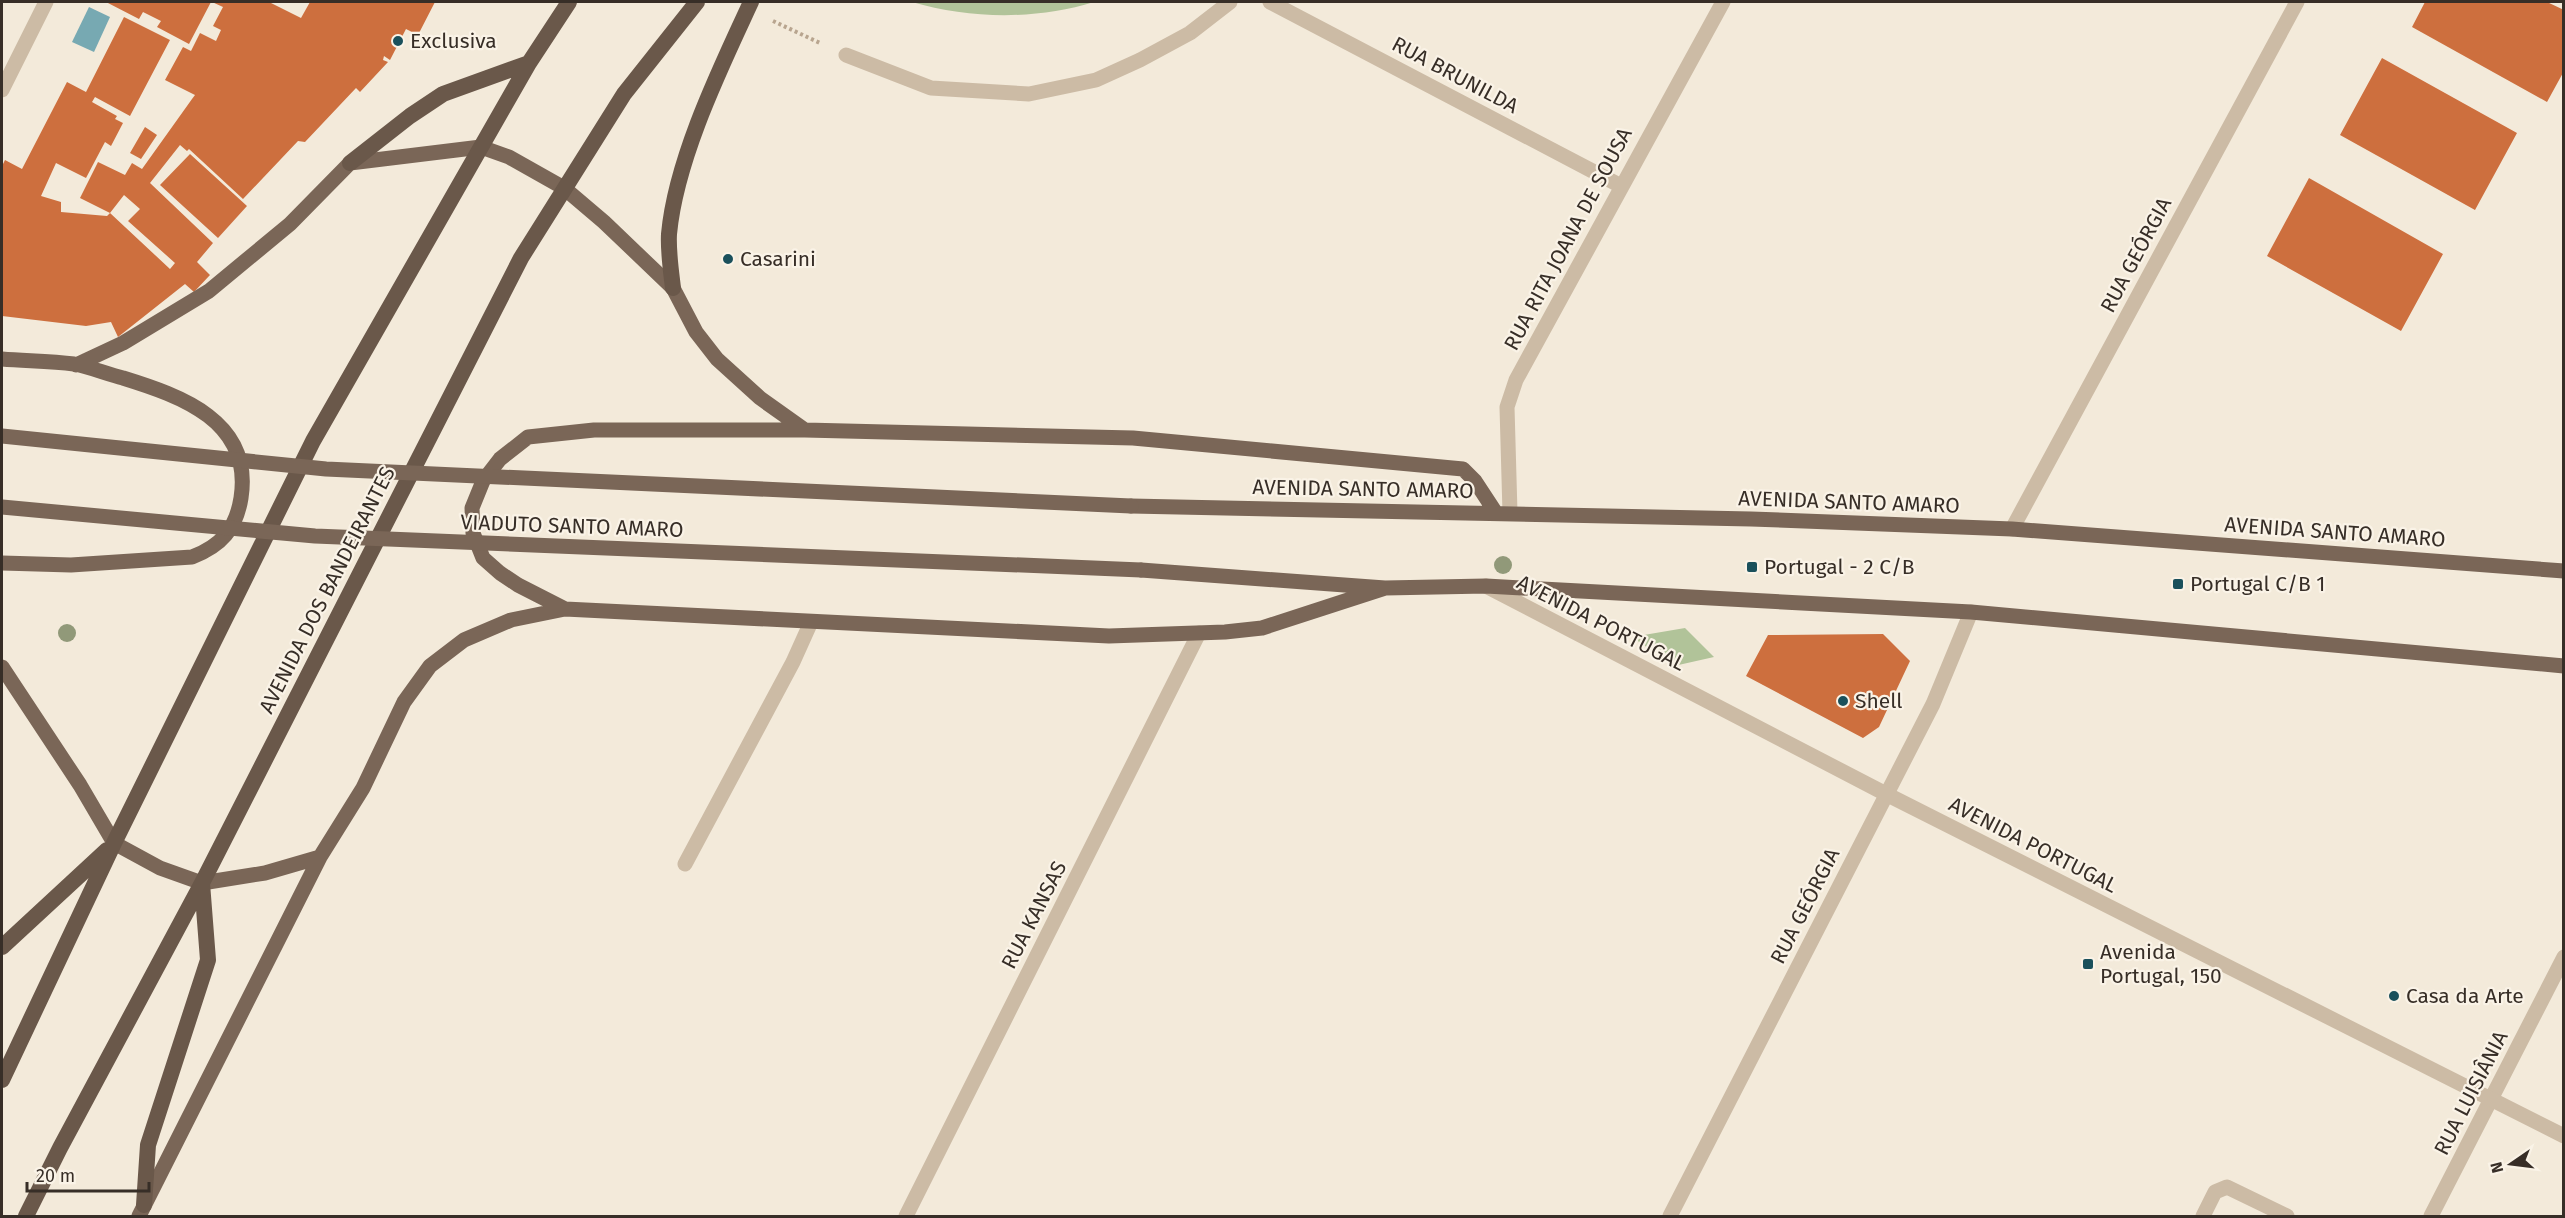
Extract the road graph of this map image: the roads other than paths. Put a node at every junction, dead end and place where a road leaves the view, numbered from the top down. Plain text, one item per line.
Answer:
1 (46, 2) edge
2 (569, 2) edge
3 (697, 2) edge
4 (1230, 2) edge
5 (1269, 2) edge
6 (1723, 2) edge
7 (2297, 2) edge
8 (750, 5) edge
9 (846, 55) road end
10 (529, 63) junction
11 (2, 90) edge
12 (481, 147) junction
13 (350, 163) junction
14 (1621, 186) junction
15 (564, 188) junction
16 (673, 288) junction
17 (2, 359) edge
18 (76, 364) junction
19 (805, 430) junction
20 (2, 436) edge
21 (2, 507) edge
22 (1503, 513) junction
23 (2012, 529) junction
24 (2, 563) edge
25 (2564, 571) edge
26 (1486, 586) junction
27 (1385, 588) junction
28 (565, 609) junction
29 (1971, 612) junction
30 (811, 622) junction
31 (1199, 633) junction
32 (2564, 666) edge
33 (2, 667) edge
34 (1886, 794) junction
35 (114, 843) junction
36 (320, 857) junction
37 (685, 864) dead end
38 (202, 883) junction
39 (2, 947) edge
40 (2564, 957) edge
41 (2, 1080) edge
42 (2491, 1099) junction
43 (2564, 1136) edge
44 (142, 1211) edge
45 (26, 1216) edge
46 (906, 1216) edge
47 (1670, 1216) edge
48 (2202, 1216) edge
49 (2287, 1216) edge
50 (2432, 1216) edge

1 - 11 street
2 - 10 highway
3 - 15 highway, AVENIDA DOS BANDEIRANTES
4 - 9 street
5 - 14 street, RUA BRUNILDA
6 - 14 street, RUA RITA JOANA DE SOUSA
7 - 23 street, RUA GEÓRGIA
8 - 16 highway
10 - 12 highway
10 - 13 highway
12 - 13 main road
12 - 15 main road
12 - 35 highway
13 - 18 main road
14 - 22 street, RUA RITA JOANA DE SOUSA
15 - 16 main road
15 - 38 highway, AVENIDA DOS BANDEIRANTES
16 - 19 main road
17 - 18 main road
18 - 24 main road
19 - 22 main road
19 - 28 main road
20 - 22 main road, AVENIDA SANTO AMARO, bridge
21 - 27 main road, VIADUTO SANTO AMARO, bridge
22 - 23 main road, AVENIDA SANTO AMARO
23 - 25 main road, AVENIDA SANTO AMARO
26 - 27 main road
26 - 29 main road
26 - 34 street, AVENIDA PORTUGAL
27 - 31 main road
28 - 30 main road
28 - 36 main road
29 - 32 main road
29 - 34 street, RUA GEÓRGIA
30 - 31 main road
30 - 37 street
31 - 46 street, RUA KANSAS
33 - 35 main road
34 - 42 street, AVENIDA PORTUGAL
34 - 47 street, RUA GEÓRGIA
35 - 38 main road
35 - 39 highway
35 - 41 highway
36 - 38 main road
36 - 44 main road
38 - 44 highway
38 - 45 highway, AVENIDA DOS BANDEIRANTES
40 - 42 street, RUA LUISIÂNIA
42 - 43 street, AVENIDA PORTUGAL
42 - 50 street, RUA LUISIÂNIA
48 - 49 street

